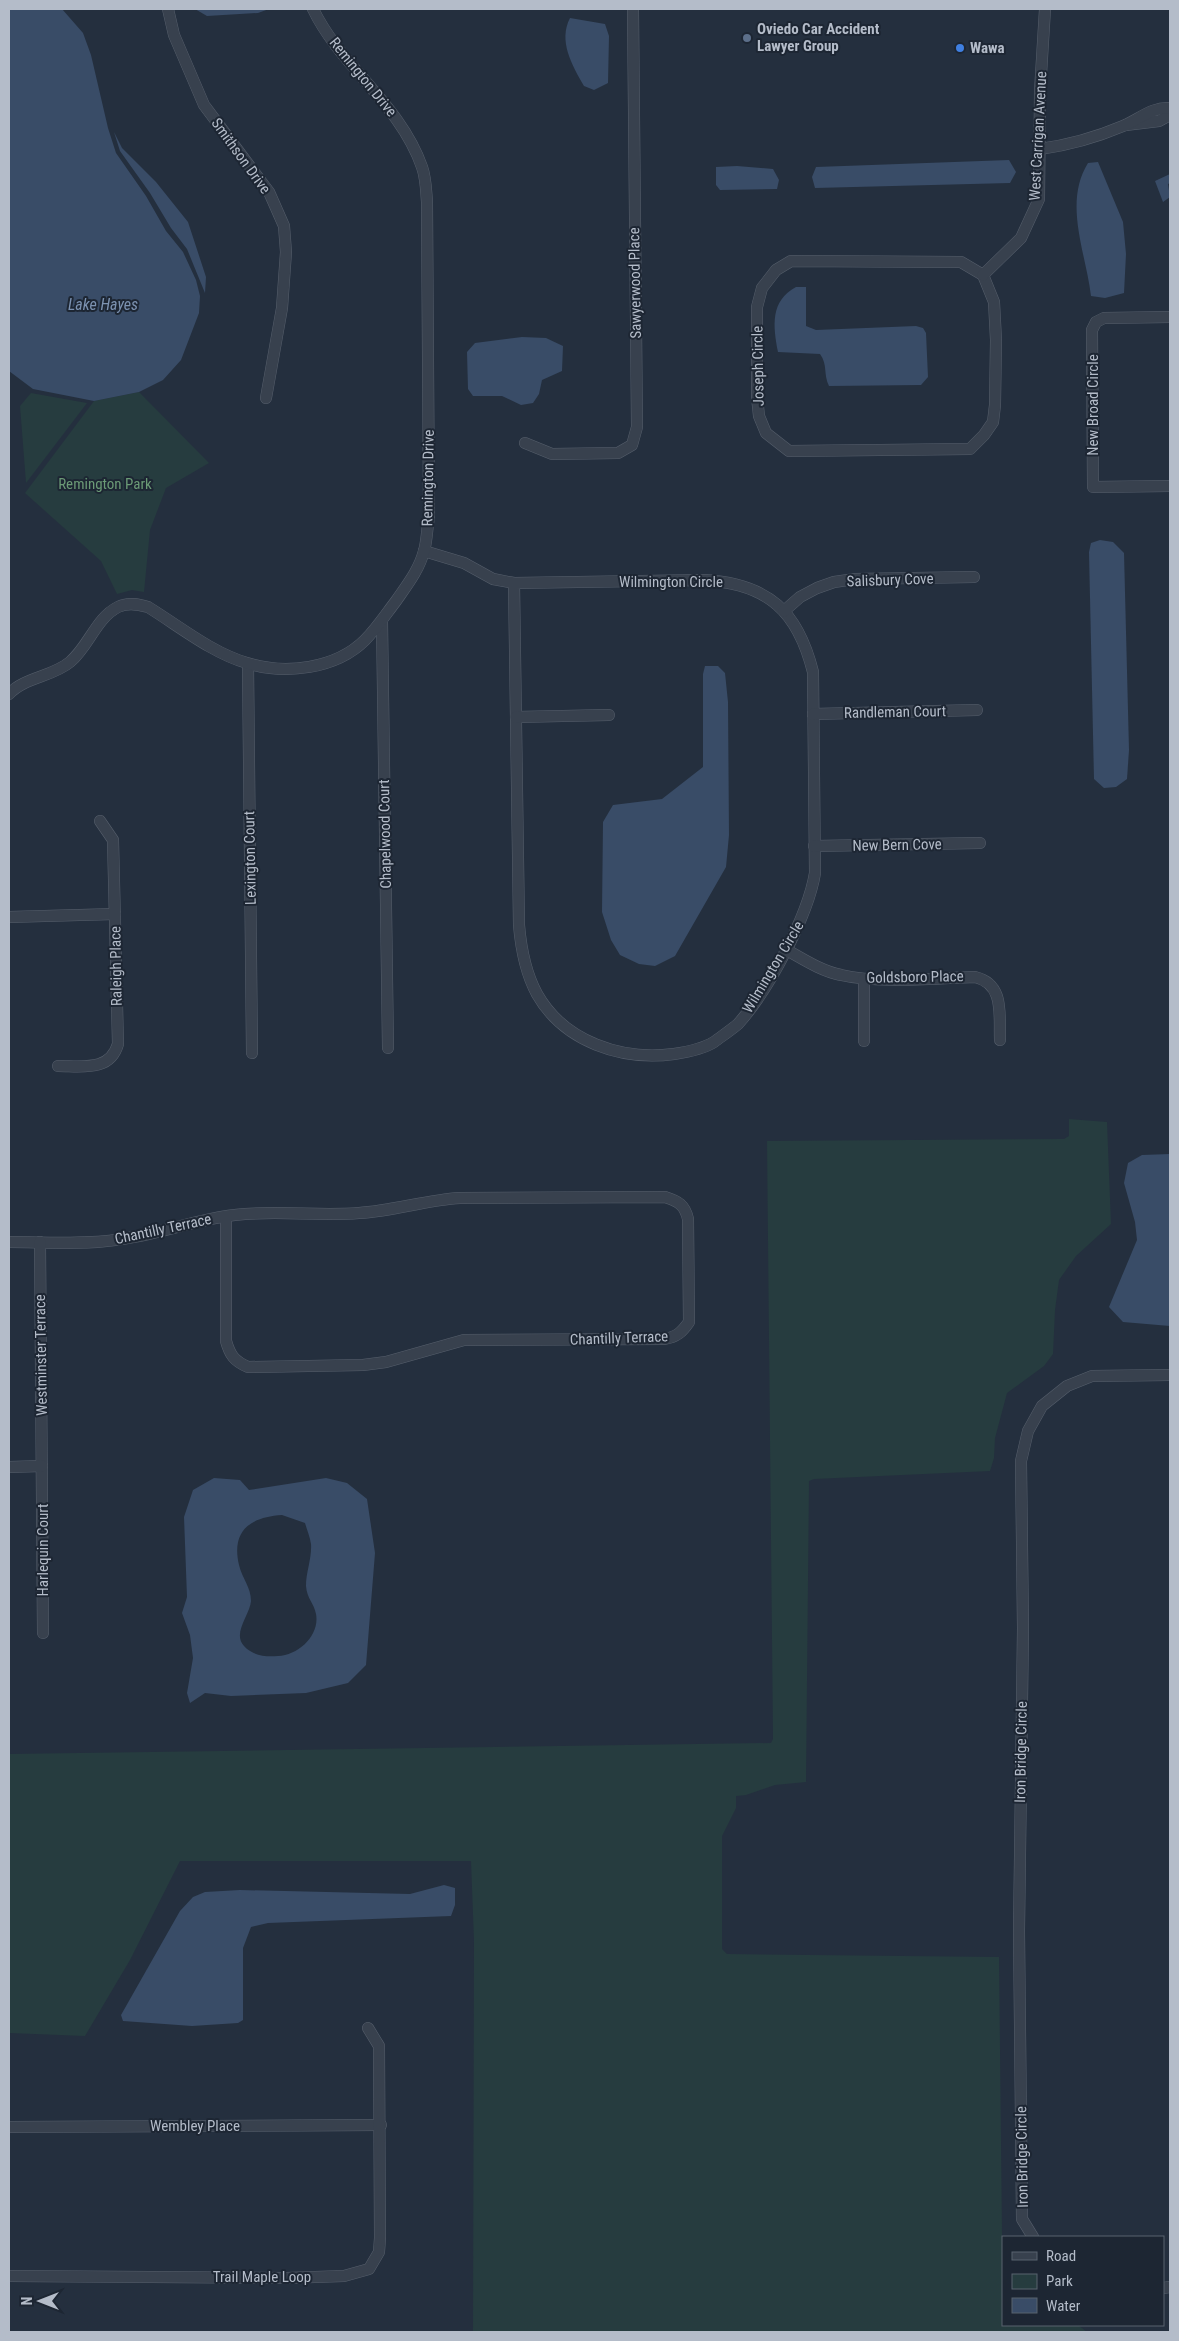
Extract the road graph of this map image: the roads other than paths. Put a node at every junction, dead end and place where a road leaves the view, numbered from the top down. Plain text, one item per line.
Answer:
1 (168, 9) edge
2 (313, 9) edge
3 (633, 9) edge
4 (1045, 9) edge
5 (1170, 108) edge
6 (1170, 115) edge
7 (1125, 125) junction
8 (1040, 149) junction
9 (983, 275) junction
10 (1170, 316) edge
11 (266, 398) dead end
12 (525, 443) dead end
13 (1170, 486) edge
14 (424, 551) junction
15 (974, 577) dead end
16 (514, 583) junction
17 (784, 611) junction
18 (382, 621) junction
19 (248, 664) junction
20 (9, 694) edge
21 (977, 710) dead end
22 (813, 714) junction
23 (609, 715) dead end
24 (516, 716) junction
25 (100, 820) dead end
26 (980, 843) dead end
27 (814, 846) junction
28 (115, 914) junction
29 (9, 917) edge
30 (785, 949) junction
31 (864, 979) junction
32 (1000, 1040) dead end
33 (864, 1041) dead end
34 (388, 1048) dead end
35 (252, 1053) dead end
36 (58, 1066) dead end
37 (226, 1217) junction
38 (9, 1242) edge
39 (40, 1242) junction
40 (1170, 1375) edge
41 (42, 1466) junction
42 (9, 1467) edge
43 (43, 1633) dead end
44 (368, 2028) dead end
45 (381, 2125) junction
46 (9, 2127) edge
47 (1032, 2236) edge
48 (9, 2276) edge

1 - 11 street, Smithson Drive
2 - 14 street, Remington Drive
3 - 12 street, Sawyerwood Place
4 - 8 street, West Carrigan Avenue
5 - 7 street
6 - 7 street
7 - 8 street
8 - 9 street, West Carrigan Avenue
9 - 9 street, Joseph Circle
10 - 13 street, New Broad Circle
14 - 16 street, Wilmington Circle
14 - 18 street, Remington Drive
15 - 17 street, Salisbury Cove
16 - 17 street, Wilmington Circle
16 - 24 street, Wilmington Circle
17 - 22 street, Wilmington Circle
18 - 19 street, Remington Drive
18 - 34 street, Chapelwood Court
19 - 20 street, Remington Drive
19 - 35 street, Lexington Court
21 - 22 street, Randleman Court
22 - 27 street, Wilmington Circle
23 - 24 street
24 - 30 street, Wilmington Circle
25 - 28 street, Raleigh Place
26 - 27 street, New Bern Cove
27 - 30 street, Wilmington Circle
28 - 29 street
28 - 36 street, Raleigh Place
30 - 31 street, Goldsboro Place
31 - 32 street, Goldsboro Place
31 - 33 street
37 - 37 street, Chantilly Terrace
37 - 39 street, Chantilly Terrace
38 - 39 street
39 - 41 street, Westminster Terrace
40 - 47 street, Iron Bridge Circle
41 - 42 street
41 - 43 street, Harlequin Court
44 - 45 street, Trail Maple Loop
45 - 46 street, Wembley Place
45 - 48 street, Trail Maple Loop

